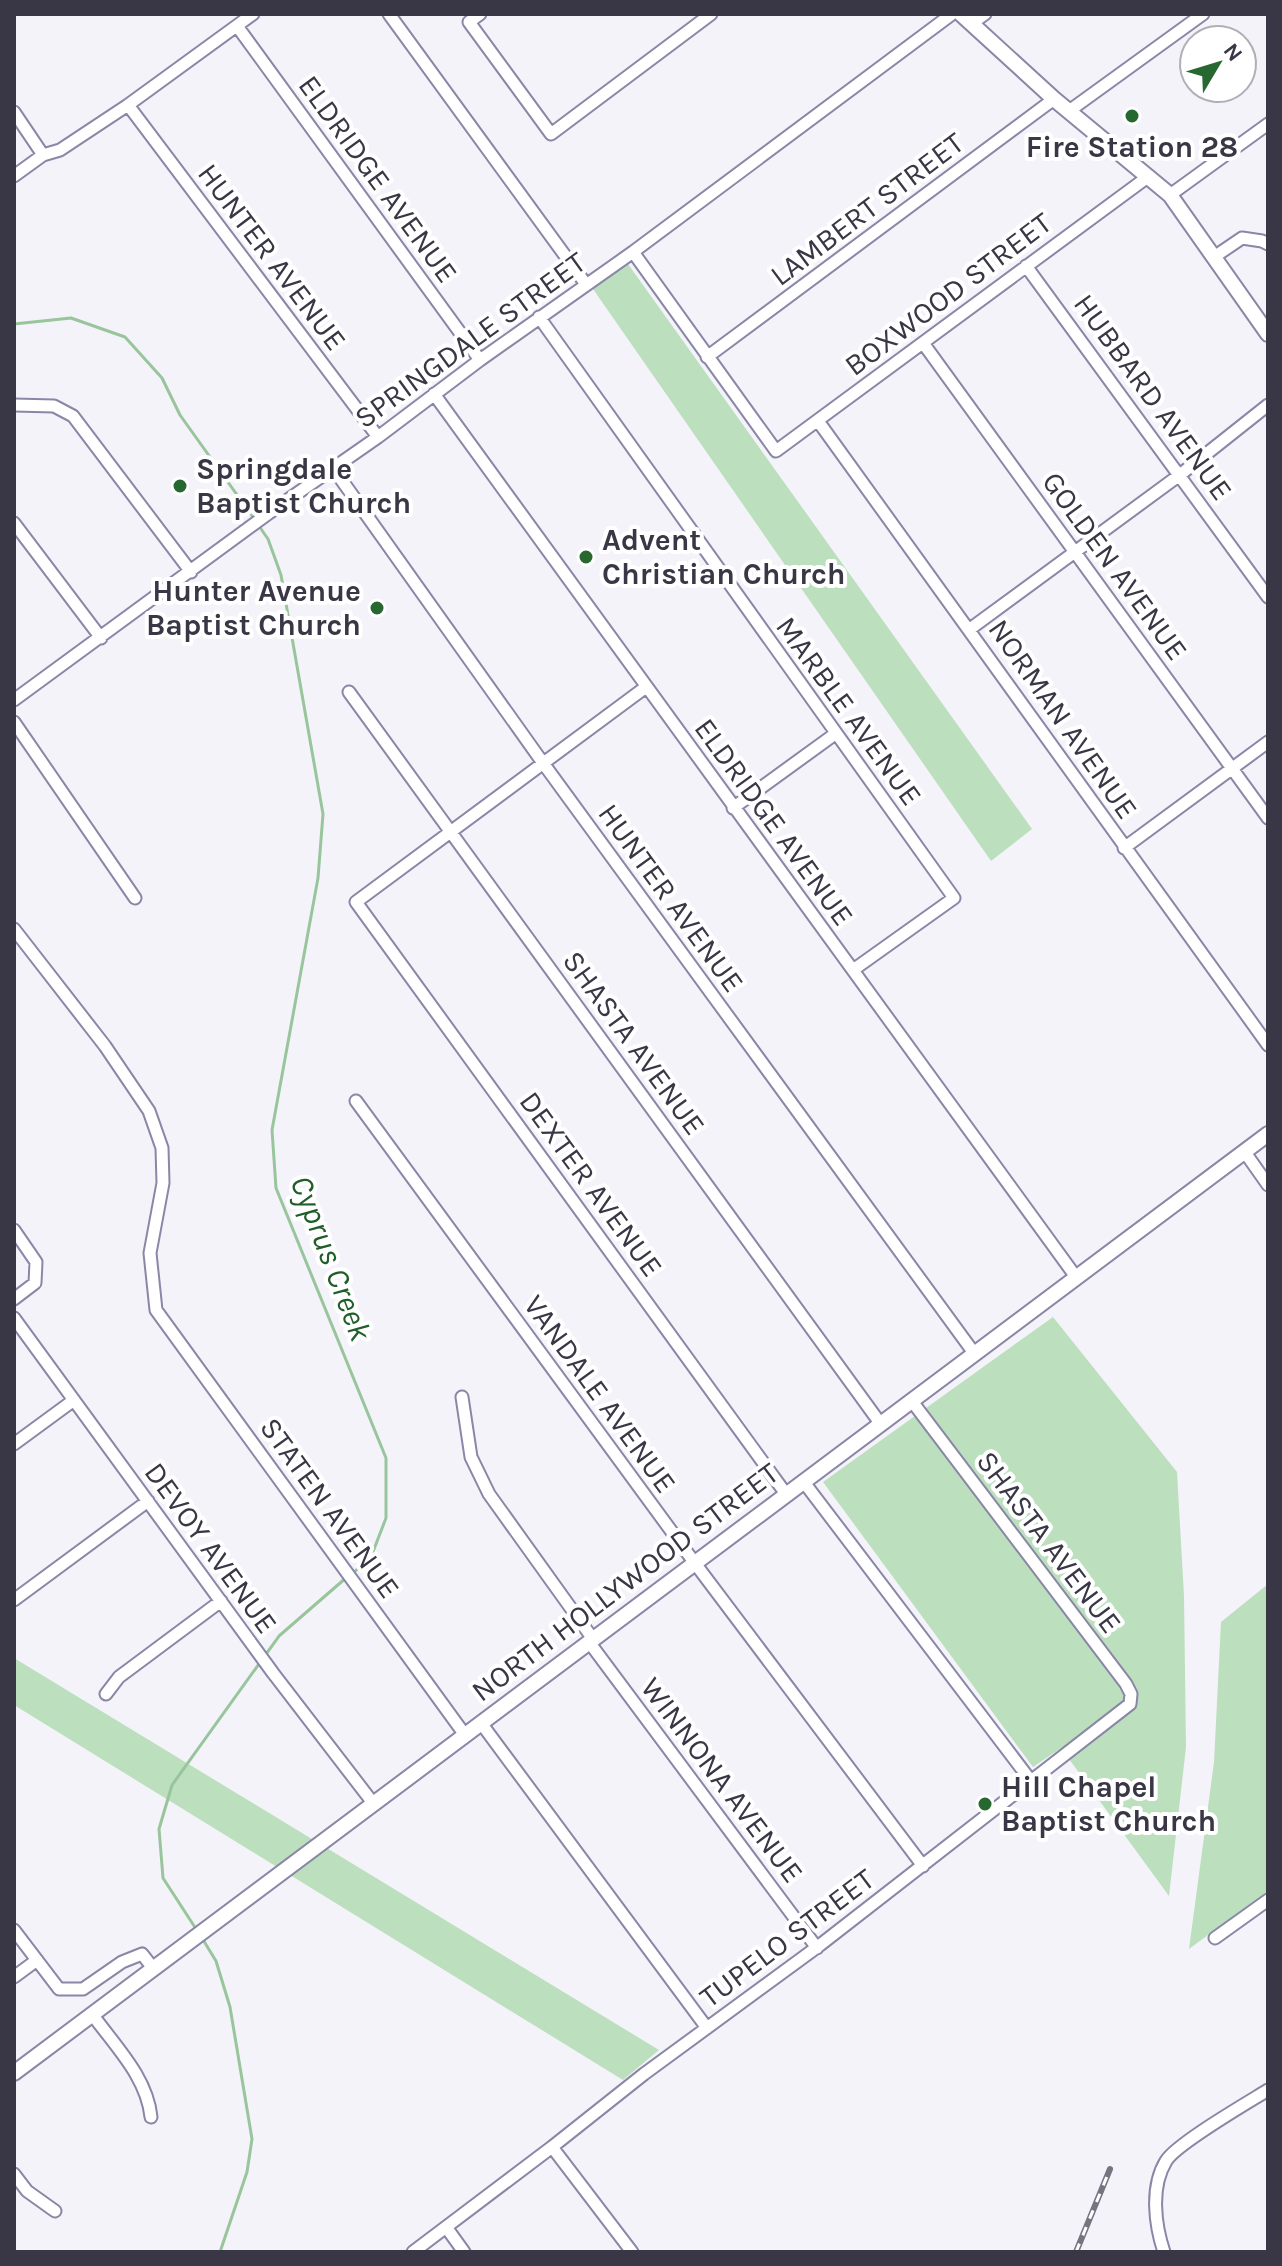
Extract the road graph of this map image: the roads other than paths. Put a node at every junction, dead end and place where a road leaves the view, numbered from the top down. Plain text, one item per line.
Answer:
1 (253, 14) edge
2 (389, 14) edge
3 (480, 14) edge
4 (711, 14) edge
5 (952, 14) edge
6 (985, 14) edge
7 (1203, 14) edge
8 (966, 19) edge
9 (237, 26) junction
10 (1054, 99) junction
11 (128, 105) junction
12 (1069, 111) junction
13 (14, 112) edge
14 (1268, 124) edge
15 (43, 155) junction
16 (14, 176) edge
17 (1149, 176) junction
18 (1170, 195) junction
19 (1268, 244) edge
20 (633, 252) junction
21 (1214, 257) junction
22 (1026, 266) junction
23 (585, 283) junction
24 (539, 317) junction
25 (1268, 334) edge
26 (923, 343) junction
27 (707, 357) junction
28 (480, 360) junction
29 (434, 394) junction
30 (14, 405) edge
31 (1268, 405) edge
32 (818, 421) junction
33 (378, 437) junction
34 (333, 468) junction
35 (1181, 474) junction
36 (14, 523) edge
37 (1075, 553) junction
38 (191, 572) junction
39 (1268, 597) edge
40 (970, 629) junction
41 (101, 638) junction
42 (646, 687) junction
43 (349, 692) dead end
44 (14, 700) edge
45 (14, 722) edge
46 (835, 734) junction
47 (1268, 742) edge
48 (543, 763) junction
49 (1233, 768) junction
50 (733, 808) junction
51 (1268, 818) edge
52 (450, 830) junction
53 (1124, 848) junction
54 (135, 898) dead end
55 (14, 929) edge
56 (853, 970) junction
57 (1268, 1045) edge
58 (356, 1101) dead end
59 (1268, 1134) edge
60 (1244, 1151) junction
61 (1268, 1185) edge
62 (14, 1230) edge
63 (1076, 1277) junction
64 (14, 1299) edge
65 (14, 1318) edge
66 (974, 1353) junction
67 (462, 1397) dead end
68 (74, 1400) junction
69 (911, 1400) junction
70 (880, 1423) junction
71 (14, 1444) edge
72 (803, 1481) junction
73 (786, 1494) junction
74 (148, 1501) junction
75 (694, 1562) junction
76 (14, 1600) edge
77 (221, 1601) junction
78 (591, 1640) junction
79 (1120, 1675) joint
80 (106, 1694) dead end
81 (481, 1723) junction
82 (465, 1735) junction
83 (1031, 1781) junction
84 (373, 1803) junction
85 (923, 1866) junction
86 (1268, 1900) edge
87 (14, 1930) edge
88 (1215, 1938) dead end
89 (817, 1948) junction
90 (37, 1960) junction
91 (153, 1968) junction
92 (14, 1977) edge
93 (92, 2014) junction
94 (707, 2028) junction
95 (14, 2073) edge
96 (1268, 2090) edge
97 (151, 2117) dead end
98 (552, 2147) junction
99 (14, 2174) edge
100 (55, 2211) dead end
101 (446, 2227) junction
102 (413, 2252) edge
103 (464, 2252) edge
104 (632, 2252) edge
105 (1164, 2252) edge

1 - 9 street
2 - 23 street
3 - 4 street
5 - 20 street, SPRINGDALE STREET
6 - 8 street
7 - 12 street
8 - 10 main road
9 - 11 street
9 - 28 street, ELDRIDGE AVENUE
10 - 12 main road
10 - 27 street, LAMBERT STREET
11 - 15 street
11 - 33 street, HUNTER AVENUE
12 - 17 main road
13 - 15 street
14 - 18 street
15 - 16 street
17 - 18 main road
17 - 22 street, BOXWOOD STREET
18 - 21 main road
19 - 21 street
20 - 23 street, SPRINGDALE STREET
20 - 27 street
21 - 25 main road
22 - 26 street, BOXWOOD STREET
22 - 35 street, HUBBARD AVENUE
23 - 24 street, SPRINGDALE STREET
24 - 28 street, SPRINGDALE STREET
24 - 46 street, MARBLE AVENUE
26 - 32 street, BOXWOOD STREET
26 - 37 street, GOLDEN AVENUE
27 - 32 street, BOXWOOD STREET
28 - 29 street, SPRINGDALE STREET
29 - 33 street, SPRINGDALE STREET
29 - 42 street, ELDRIDGE AVENUE
30 - 38 street
31 - 35 street
32 - 40 street, NORMAN AVENUE
33 - 34 street, SPRINGDALE STREET
34 - 38 street, SPRINGDALE STREET
34 - 48 street, HUNTER AVENUE
35 - 37 street
35 - 39 street, HUBBARD AVENUE
36 - 41 street
37 - 40 street
37 - 49 street, GOLDEN AVENUE
38 - 41 street, SPRINGDALE STREET
40 - 53 street, NORMAN AVENUE
41 - 44 street, SPRINGDALE STREET
42 - 48 street
42 - 50 street, ELDRIDGE AVENUE
43 - 52 street, SHASTA AVENUE
45 - 54 street
46 - 50 street
46 - 56 street, MARBLE AVENUE
47 - 49 street
48 - 52 street
48 - 66 street, HUNTER AVENUE
49 - 51 street, GOLDEN AVENUE
49 - 53 street
50 - 56 street, ELDRIDGE AVENUE
52 - 70 street, SHASTA AVENUE
52 - 73 street, DEXTER AVENUE
53 - 57 street, NORMAN AVENUE
55 - 82 street, STATEN AVENUE
56 - 63 street, ELDRIDGE AVENUE
58 - 75 street, VANDALE AVENUE
59 - 60 main road, NORTH HOLLYWOOD STREET
60 - 61 street
60 - 63 main road, NORTH HOLLYWOOD STREET
62 - 64 street
63 - 66 main road, NORTH HOLLYWOOD STREET
65 - 68 street, DEVOY AVENUE
66 - 69 main road, NORTH HOLLYWOOD STREET
67 - 78 street, WINNONA AVENUE
68 - 71 street
68 - 74 street, DEVOY AVENUE
69 - 70 main road, NORTH HOLLYWOOD STREET
69 - 79 street, SHASTA AVENUE
70 - 72 main road, NORTH HOLLYWOOD STREET
72 - 73 main road, NORTH HOLLYWOOD STREET
72 - 83 street
73 - 75 main road, NORTH HOLLYWOOD STREET
74 - 76 street
74 - 77 street, DEVOY AVENUE
75 - 78 main road, NORTH HOLLYWOOD STREET
75 - 85 street, VANDALE AVENUE
77 - 80 street
77 - 84 street, DEVOY AVENUE
78 - 81 main road, NORTH HOLLYWOOD STREET
78 - 89 street, WINNONA AVENUE
79 - 83 street, TUPELO STREET
81 - 82 main road, NORTH HOLLYWOOD STREET
81 - 94 street
82 - 84 main road, NORTH HOLLYWOOD STREET
83 - 85 street, TUPELO STREET
84 - 91 main road, NORTH HOLLYWOOD STREET
85 - 89 street, TUPELO STREET
86 - 88 street
87 - 90 street
89 - 94 street, TUPELO STREET
90 - 91 street
90 - 92 street
91 - 93 main road, NORTH HOLLYWOOD STREET
93 - 95 main road, NORTH HOLLYWOOD STREET
93 - 97 street
94 - 98 street, TUPELO STREET
96 - 105 street
98 - 101 street, TUPELO STREET
98 - 104 street
99 - 100 street
101 - 102 street, TUPELO STREET
101 - 103 street

